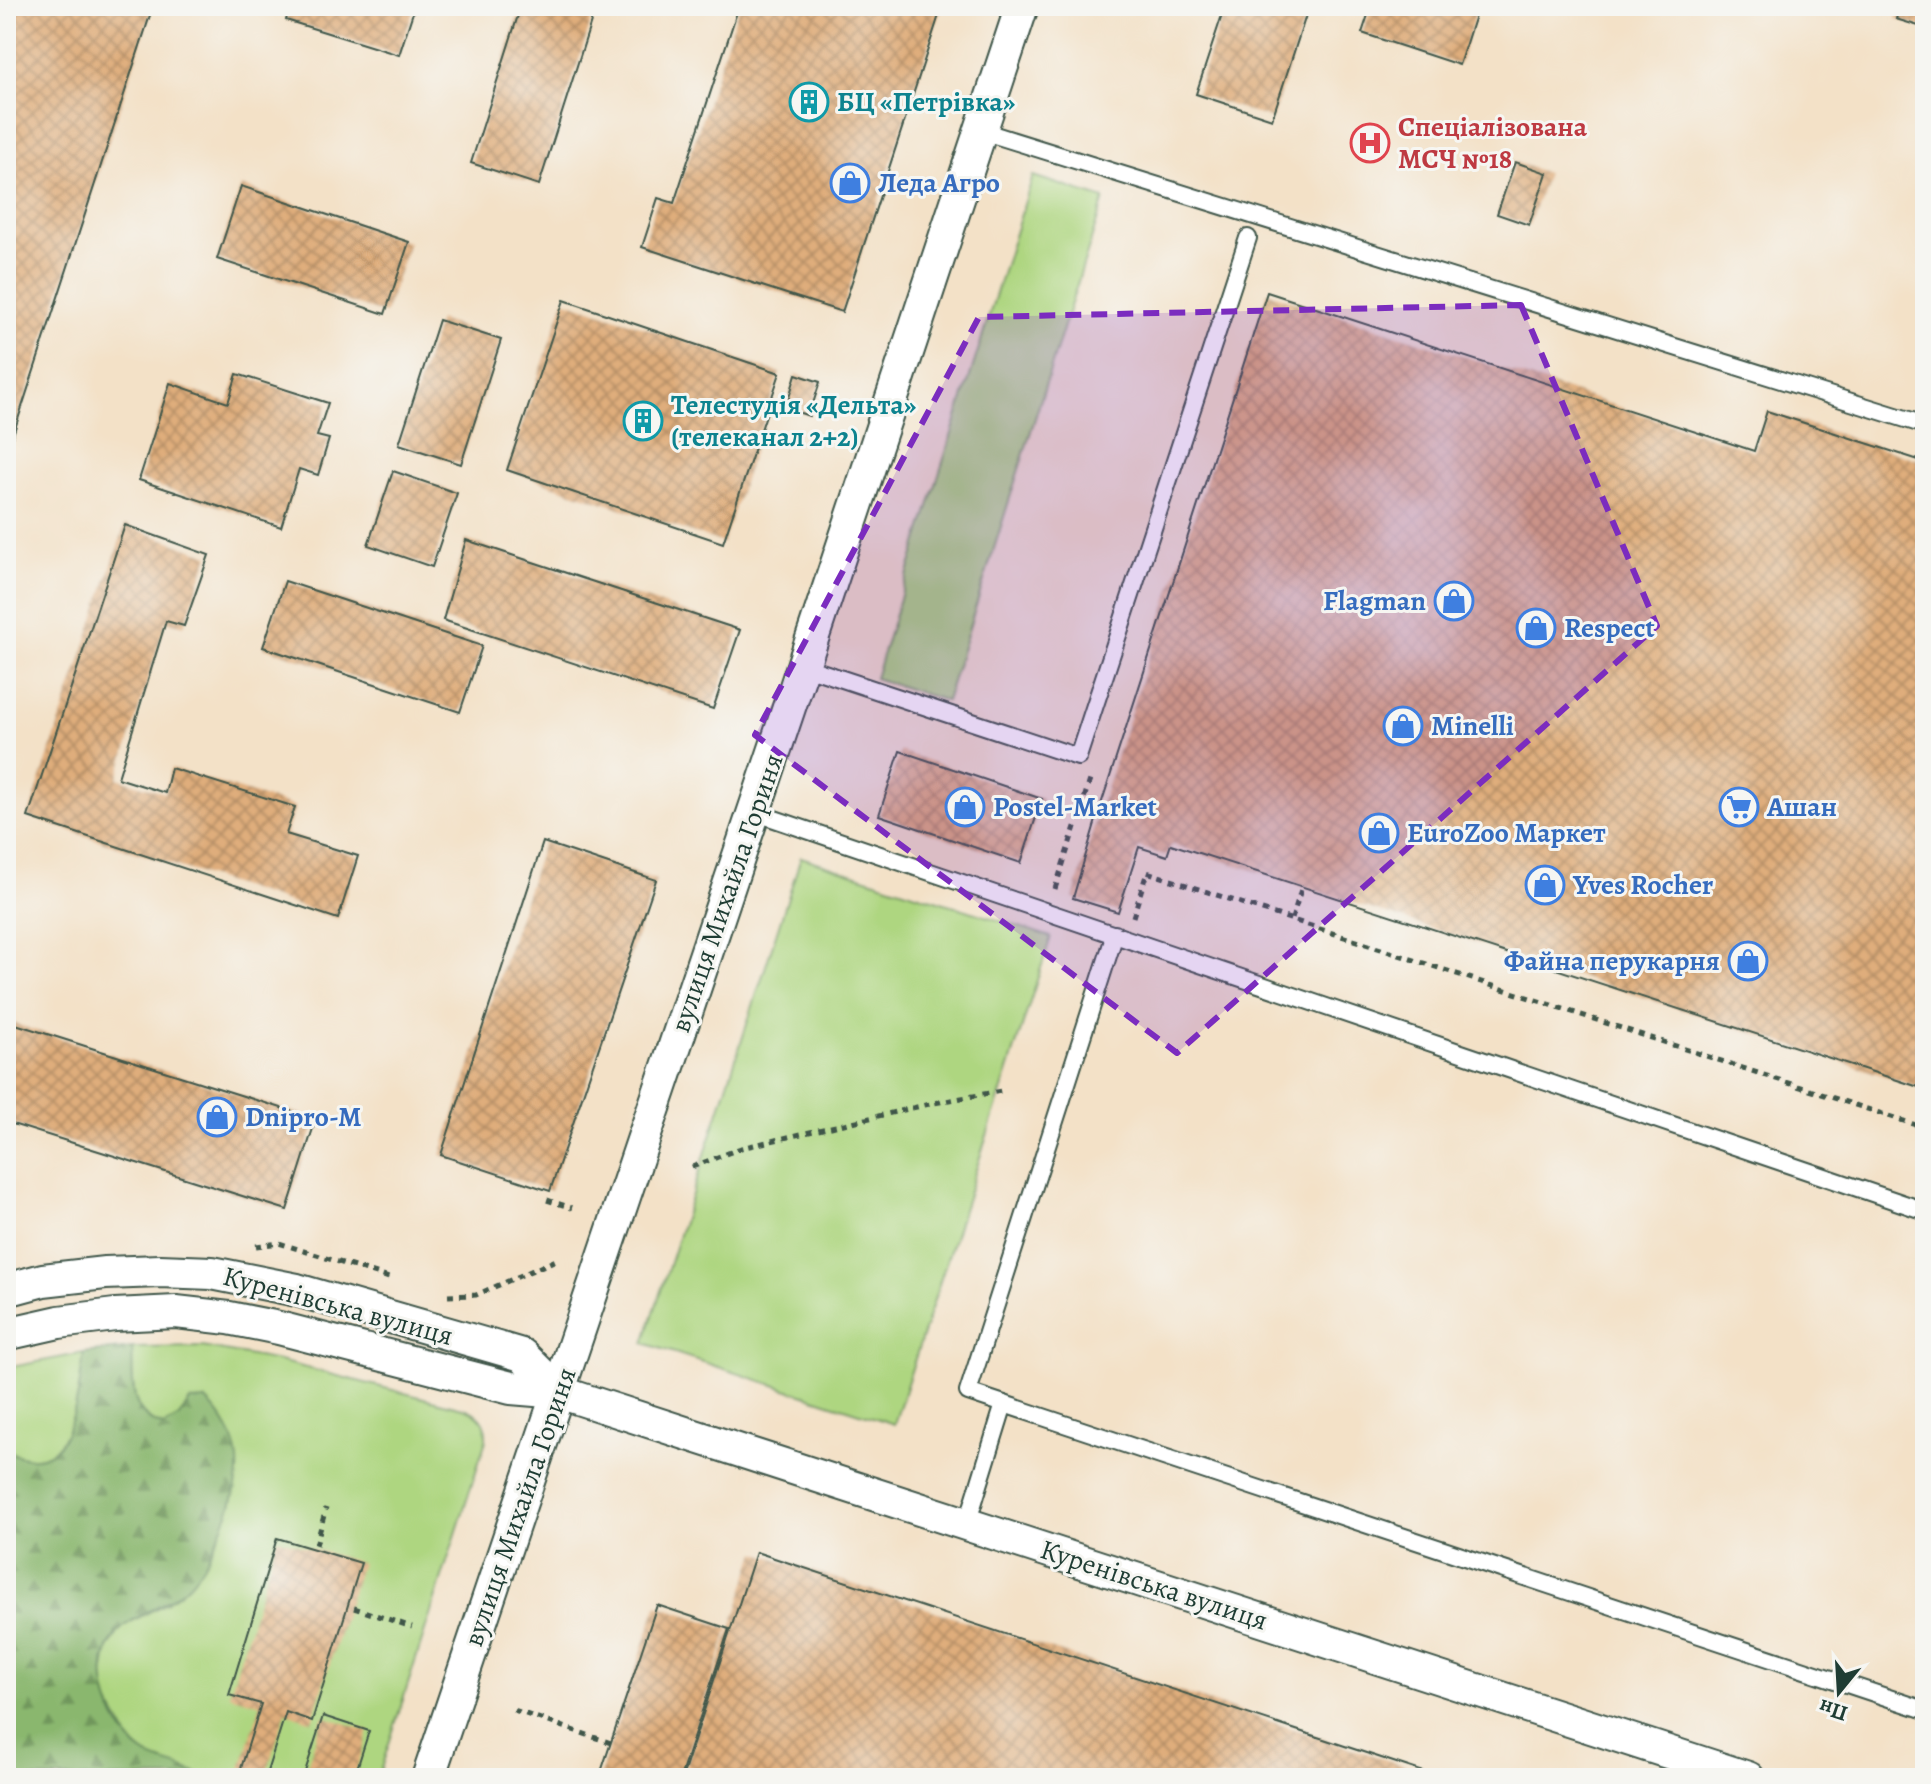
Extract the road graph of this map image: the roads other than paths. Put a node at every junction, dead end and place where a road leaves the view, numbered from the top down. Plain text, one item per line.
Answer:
1 (1022, 6) edge
2 (982, 131) junction
3 (1248, 238) dead end
4 (1925, 425) edge
5 (803, 666) junction
6 (754, 812) junction
7 (1115, 934) junction
8 (1925, 1211) edge
9 (6, 1290) edge
10 (6, 1334) edge
11 (559, 1392) junction
12 (1004, 1404) junction
13 (967, 1524) junction
14 (1925, 1710) edge
15 (428, 1778) edge
16 (1748, 1778) edge

1 - 2 street, вулиця Михайла Гориня
2 - 4 lane
2 - 5 street, вулиця Михайла Гориня
3 - 5 lane
5 - 6 street, вулиця Михайла Гориня
6 - 7 lane
6 - 11 street, вулиця Михайла Гориня
7 - 8 lane
7 - 12 lane
9 - 11 street, Куренівська вулиця
10 - 11 street, Куренівська вулиця
11 - 13 street, Куренівська вулиця
11 - 15 street, вулиця Михайла Гориня
12 - 13 lane
12 - 14 lane
13 - 16 street, Куренівська вулиця

